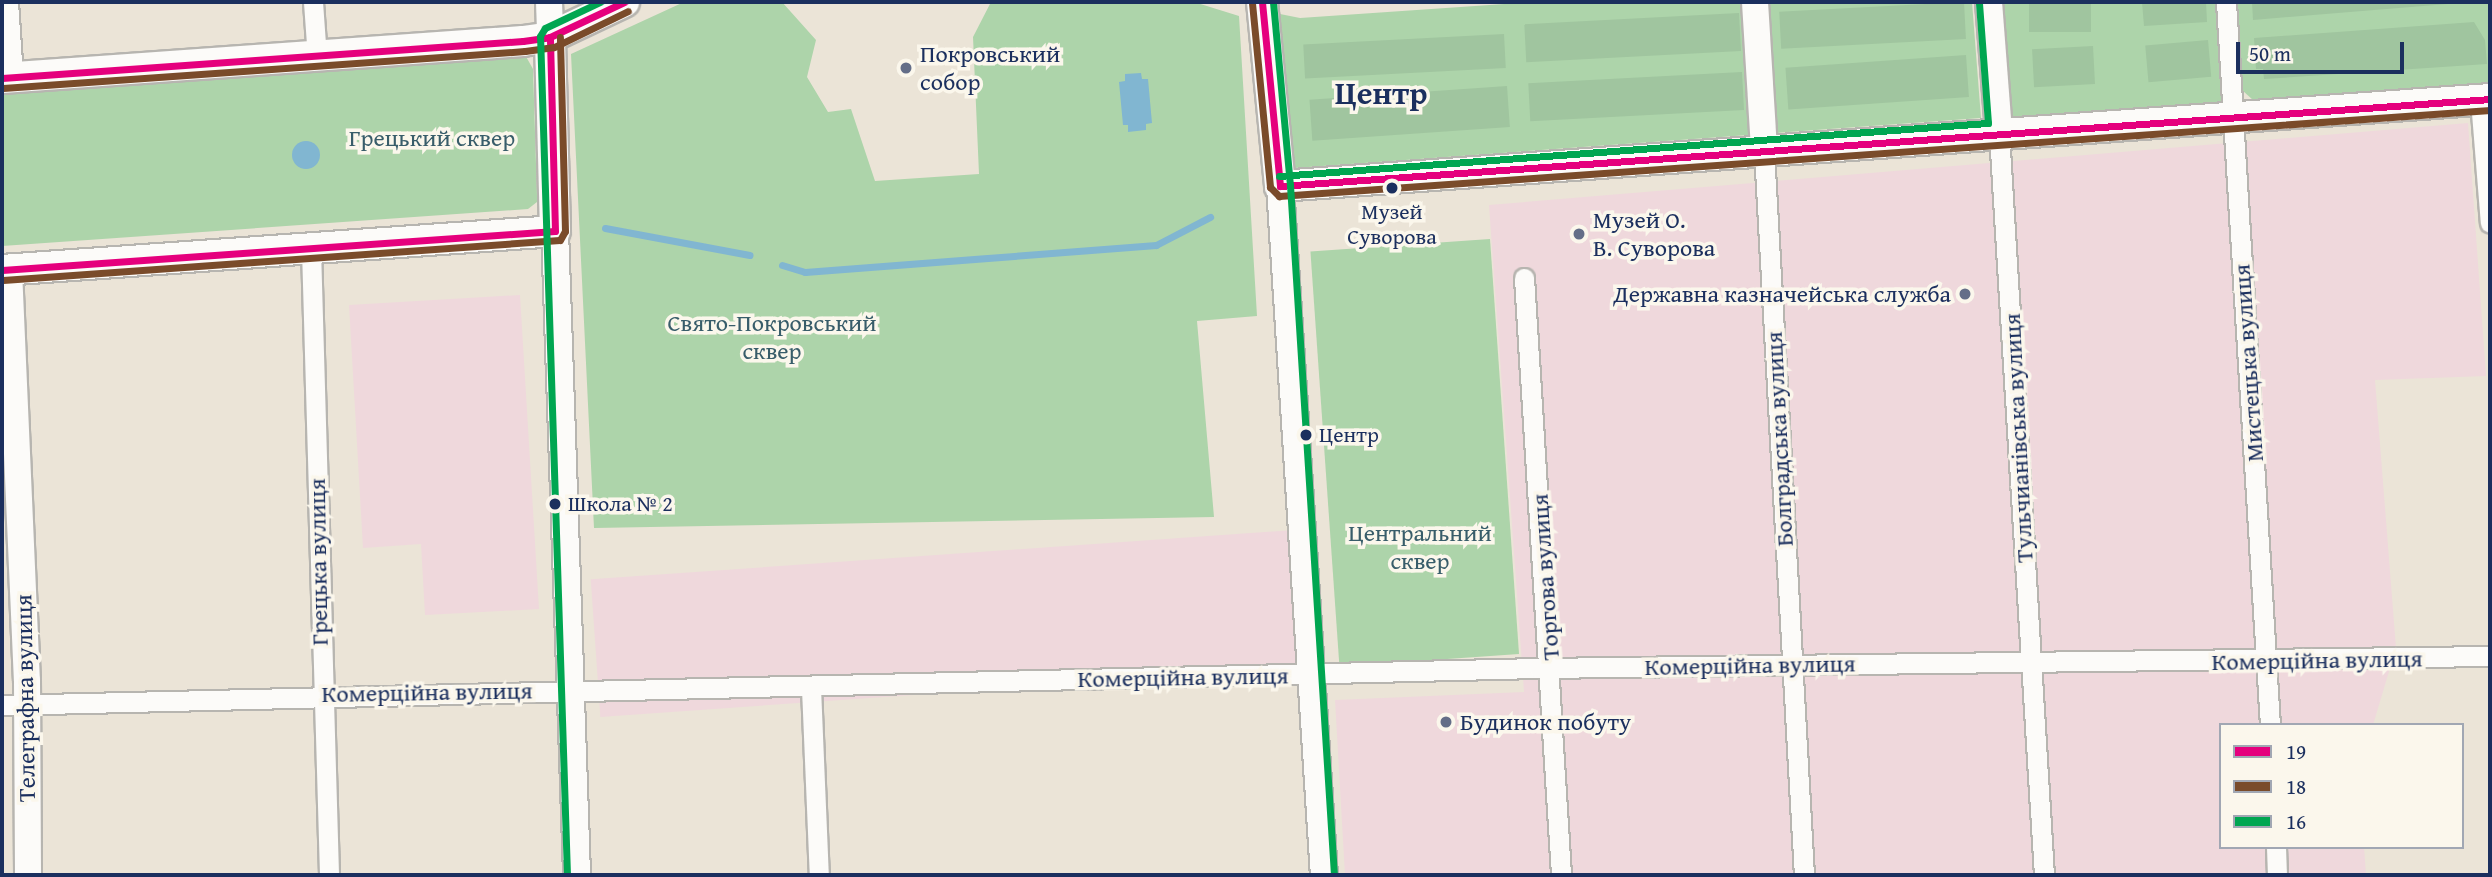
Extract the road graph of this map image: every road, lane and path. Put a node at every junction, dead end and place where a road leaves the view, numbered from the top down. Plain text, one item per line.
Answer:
1 (8, 2) edge
2 (313, 2) edge
3 (548, 2) edge
4 (624, 2) edge
5 (1262, 2) edge
6 (1755, 2) edge
7 (1989, 2) edge
8 (2226, 2) edge
9 (550, 37) junction
10 (316, 44) dead end
11 (7, 78) edge
12 (2485, 99) edge
13 (2233, 117) junction
14 (1999, 133) junction
15 (1764, 151) junction
16 (1280, 186) junction
17 (2490, 223) edge
18 (555, 231) junction
19 (311, 249) junction
20 (5, 270) edge
21 (1524, 278) dead end
22 (2490, 656) edge
23 (2267, 661) junction
24 (2030, 663) junction
25 (1791, 664) junction
26 (1551, 668) junction
27 (1313, 674) junction
28 (811, 688) junction
29 (572, 689) junction
30 (321, 696) junction
31 (14, 705) edge
32 (2270, 723) edge
33 (2276, 849) edge
34 (28, 875) edge
35 (329, 875) edge
36 (577, 875) edge
37 (819, 875) edge
38 (1324, 875) edge
39 (1562, 875) edge
40 (1804, 875) edge
41 (2044, 875) edge
42 (2277, 875) edge

1 - 11 street
2 - 10 street
3 - 9 main road
4 - 9 main road
5 - 16 main road
6 - 15 main road, Болградська вулиця
7 - 14 main road, Тульчианівська вулиця
8 - 13 street, Мистецька вулиця
9 - 11 main road
9 - 18 main road
12 - 13 main road
12 - 17 street
13 - 14 main road
13 - 23 street, Мистецька вулиця
14 - 15 main road
14 - 24 street, Тульчианівська вулиця
15 - 16 main road
15 - 25 street, Болградська вулиця
16 - 27 main road
18 - 19 main road
18 - 29 main road
19 - 20 main road
19 - 30 street, Грецька вулиця
20 - 31 main road, Телеграфна вулиця
21 - 26 street, Торгова вулиця
22 - 23 street, Комерційна вулиця
23 - 24 street, Комерційна вулиця
23 - 32 street, Мистецька вулиця
24 - 25 street, Комерційна вулиця
24 - 41 street, Тульчианівська вулиця
25 - 26 street, Комерційна вулиця
25 - 40 street, Болградська вулиця
26 - 27 street, Комерційна вулиця
26 - 39 street, Торгова вулиця
27 - 28 street, Комерційна вулиця
27 - 38 main road
28 - 29 street, Комерційна вулиця
28 - 37 street
29 - 30 street, Комерційна вулиця
29 - 36 main road
30 - 31 street, Комерційна вулиця
30 - 35 street, Грецька вулиця
31 - 34 main road, Телеграфна вулиця
33 - 42 street

